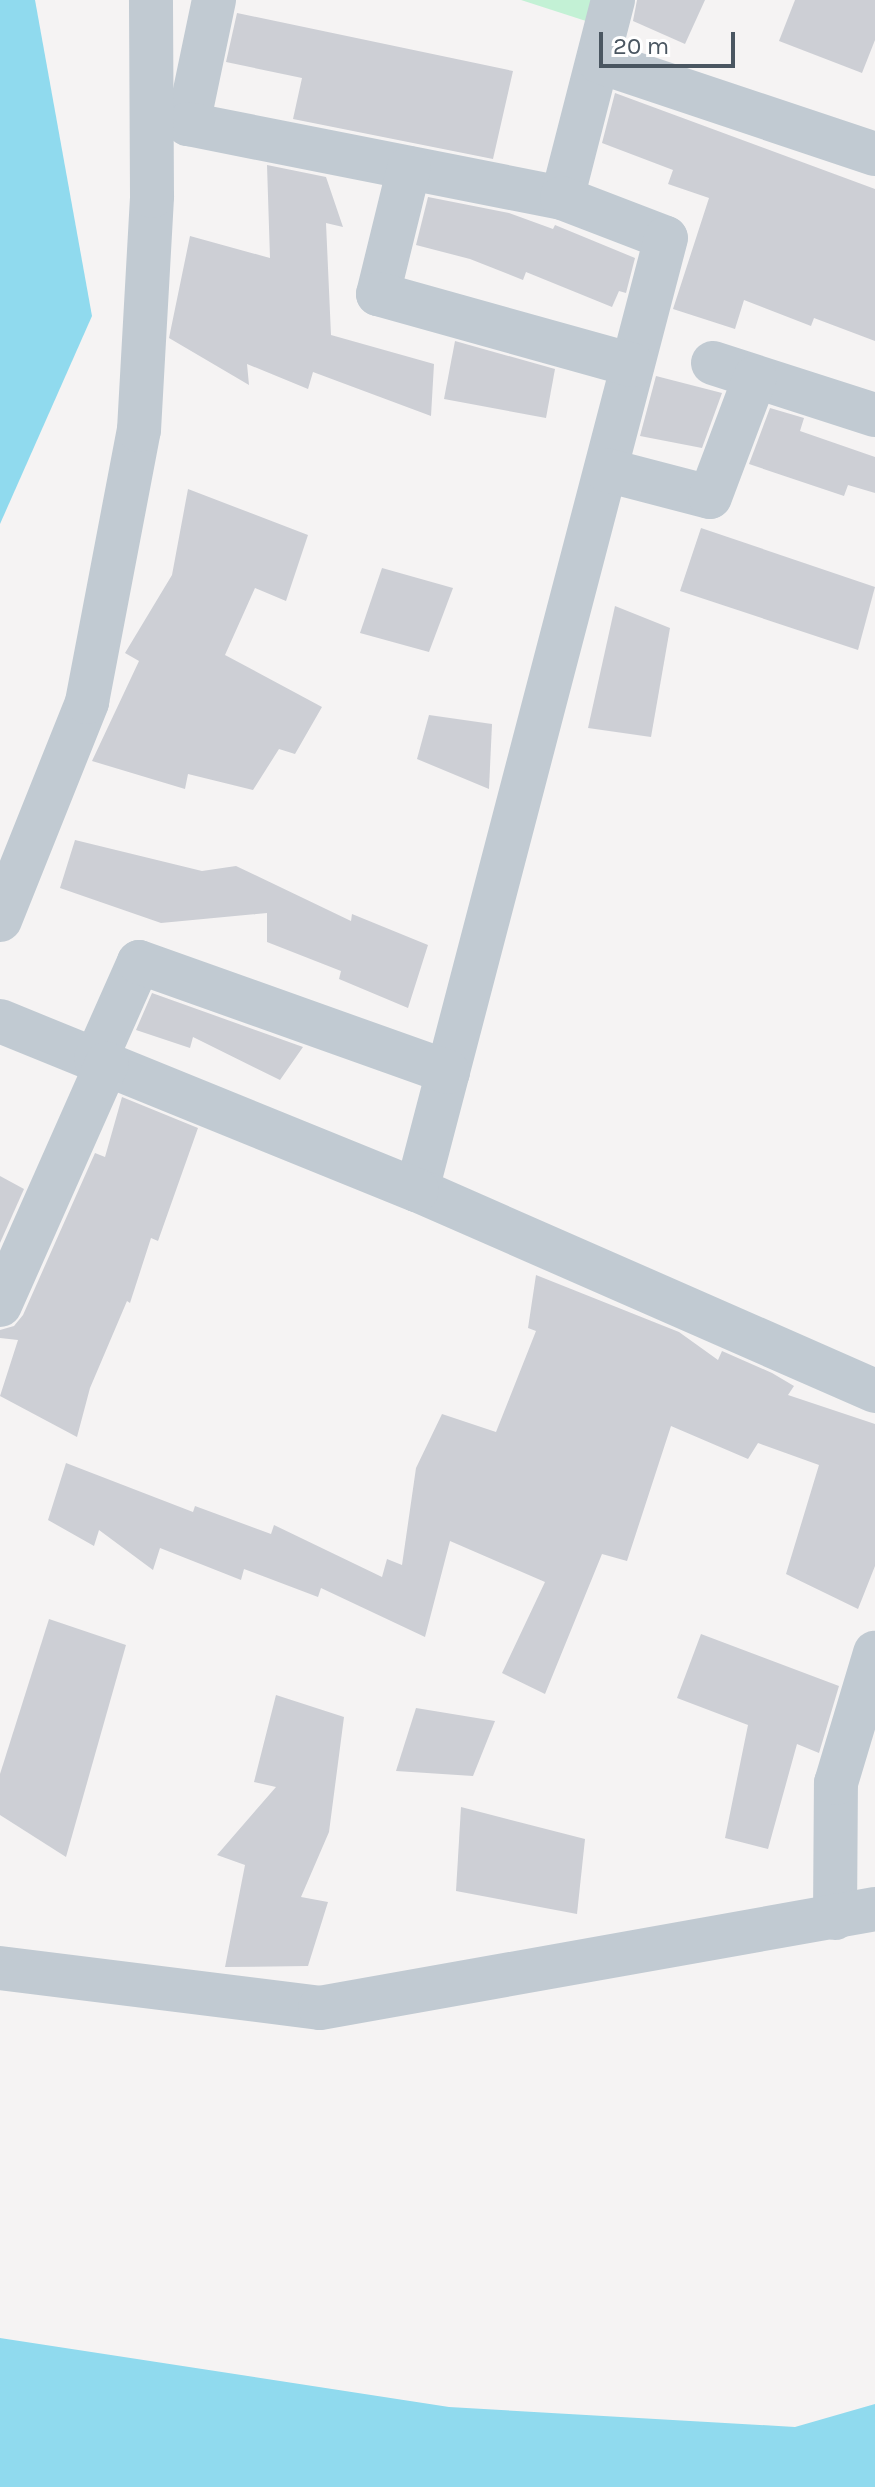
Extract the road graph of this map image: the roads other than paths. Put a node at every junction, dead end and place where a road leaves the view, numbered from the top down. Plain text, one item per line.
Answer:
1 (151, 0) edge
2 (214, 0) edge
3 (613, 0) edge
4 (600, 62) junction
5 (875, 154) edge
6 (409, 168) junction
7 (562, 198) junction
8 (713, 363) dead end
9 (632, 365) junction
10 (755, 377) junction
11 (875, 415) edge
12 (606, 470) junction
13 (0, 920) edge
14 (0, 1021) edge
15 (101, 1062) junction
16 (448, 1072) junction
17 (417, 1190) junction
18 (0, 1305) edge
19 (875, 1391) edge
20 (875, 1653) edge
21 (855, 1914) edge
22 (0, 1968) edge

1 - 13 street
2 - 6 street
3 - 4 street
4 - 5 street
4 - 7 street
6 - 7 street
6 - 9 street
7 - 9 street
8 - 10 street
9 - 12 street
10 - 11 street
10 - 12 street
12 - 16 street
14 - 15 street
15 - 16 street
15 - 17 street
15 - 18 street
16 - 17 street
17 - 19 street
20 - 21 street
21 - 22 street

